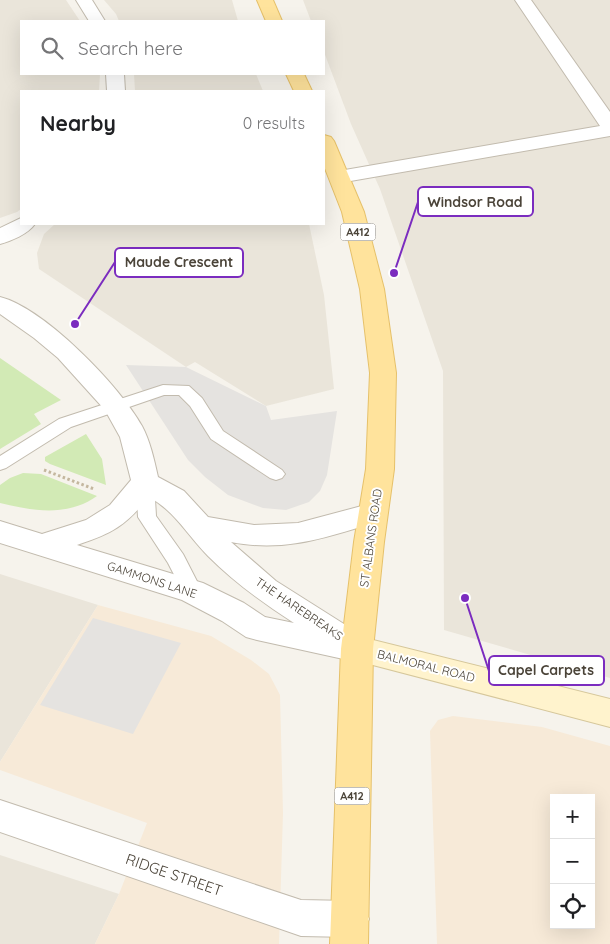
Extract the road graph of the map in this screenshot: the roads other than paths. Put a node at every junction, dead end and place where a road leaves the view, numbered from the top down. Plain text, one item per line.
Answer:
1 (84, 0) edge
2 (265, 0) edge
3 (523, 0) edge
4 (96, 20) edge
5 (274, 20) edge
6 (115, 75) edge
7 (295, 75) edge
8 (116, 90) edge
9 (303, 90) edge
10 (610, 126) edge
11 (610, 130) edge
12 (325, 143) edge
13 (339, 177) junction
14 (22, 225) edge
15 (0, 237) edge
16 (0, 304) edge
17 (115, 405) junction
18 (7, 460) edge
19 (276, 474) dead end
20 (137, 492) junction
21 (373, 513) junction
22 (200, 526) junction
23 (0, 532) edge
24 (42, 545) junction
25 (192, 591) junction
26 (357, 649) junction
27 (610, 713) edge
28 (0, 816) edge
29 (350, 931) edge

1 - 4 street
2 - 5 main road
3 - 10 street
6 - 8 street
7 - 9 main road
11 - 13 street
12 - 13 main road, ST ALBANS ROAD / A412
13 - 21 main road, ST ALBANS ROAD / A412
14 - 15 street
16 - 17 street
17 - 18 lane
17 - 19 lane
17 - 20 street
20 - 22 street, THE HAREBREAKS
20 - 24 street
20 - 25 lane
21 - 22 street
21 - 26 main road, ST ALBANS ROAD / A412
22 - 26 street, THE HAREBREAKS
23 - 24 street, GAMMONS LANE
24 - 25 street, GAMMONS LANE
25 - 26 street, GAMMONS LANE
26 - 27 street, BALMORAL ROAD
26 - 29 main road, ST ALBANS ROAD / A412
28 - 29 street, RIDGE STREET

